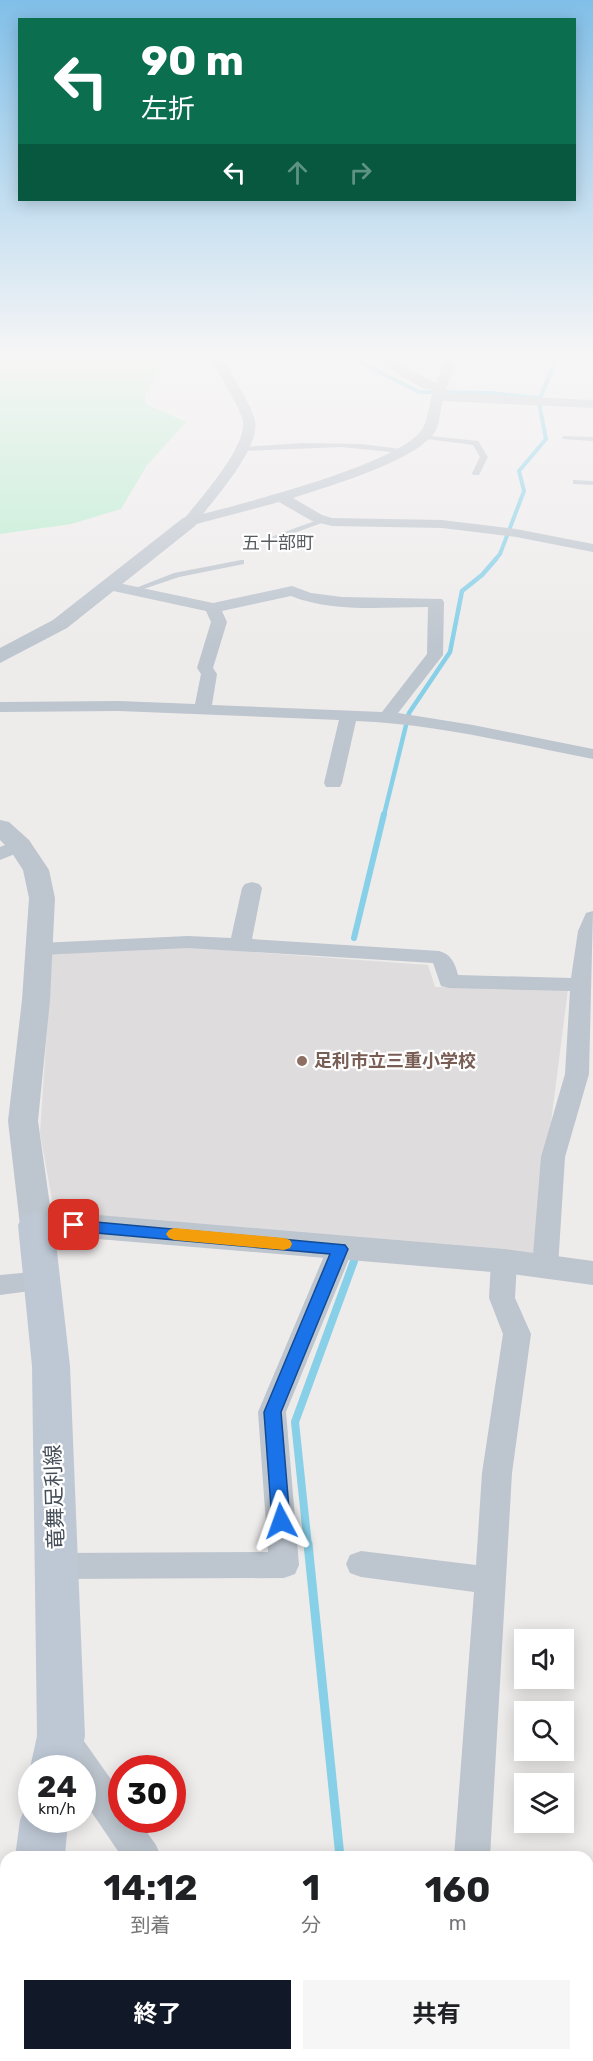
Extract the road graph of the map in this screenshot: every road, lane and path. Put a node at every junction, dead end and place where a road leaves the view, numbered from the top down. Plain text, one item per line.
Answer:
1 (239, 455) edge
2 (394, 455) edge
3 (483, 455) edge
4 (476, 473) dead end
5 (576, 482) dead end
6 (593, 483) edge
7 (280, 496) junction
8 (326, 520) junction
9 (189, 522) junction
10 (272, 538) dead end
11 (593, 548) edge
12 (241, 562) dead end
13 (110, 586) junction
14 (132, 591) junction
15 (213, 608) junction
16 (0, 657) edge
17 (0, 707) edge
18 (202, 710) junction
19 (349, 715) junction
20 (387, 717) junction
21 (593, 754) edge
22 (333, 783) dead end
23 (7, 842) edge
24 (252, 888) dead end
25 (593, 917) edge
26 (240, 945) junction
27 (40, 950) junction
28 (580, 986) junction
29 (36, 1225) junction
30 (340, 1249) junction
31 (504, 1261) junction
32 (546, 1267) junction
33 (593, 1274) edge
34 (44, 1281) junction
35 (0, 1285) edge
36 (361, 1564) dead end
37 (56, 1566) junction
38 (489, 1580) junction
39 (58, 1752) edge
40 (43, 1833) edge
41 (41, 1851) edge
42 (138, 1851) edge
43 (472, 1851) edge

1 - 9 street
2 - 7 street
3 - 4 lane
5 - 6 lane
7 - 8 street
7 - 9 street
8 - 10 lane
8 - 11 street
9 - 13 street
12 - 14 lane
13 - 14 street
13 - 16 street
14 - 15 street
15 - 18 street
15 - 20 street
17 - 18 street
18 - 19 street
19 - 20 street
19 - 22 street
20 - 21 street
23 - 27 street
24 - 26 street
25 - 28 street
26 - 27 street
26 - 28 street
27 - 29 street
28 - 32 street
29 - 30 street
29 - 34 main road, 竜舞足利線
30 - 31 street
30 - 37 street
31 - 32 street
31 - 38 street
32 - 33 street
34 - 35 street
34 - 37 main road, 竜舞足利線
36 - 38 street
37 - 39 main road, 竜舞足利線
38 - 43 street
39 - 42 street
40 - 41 main road

